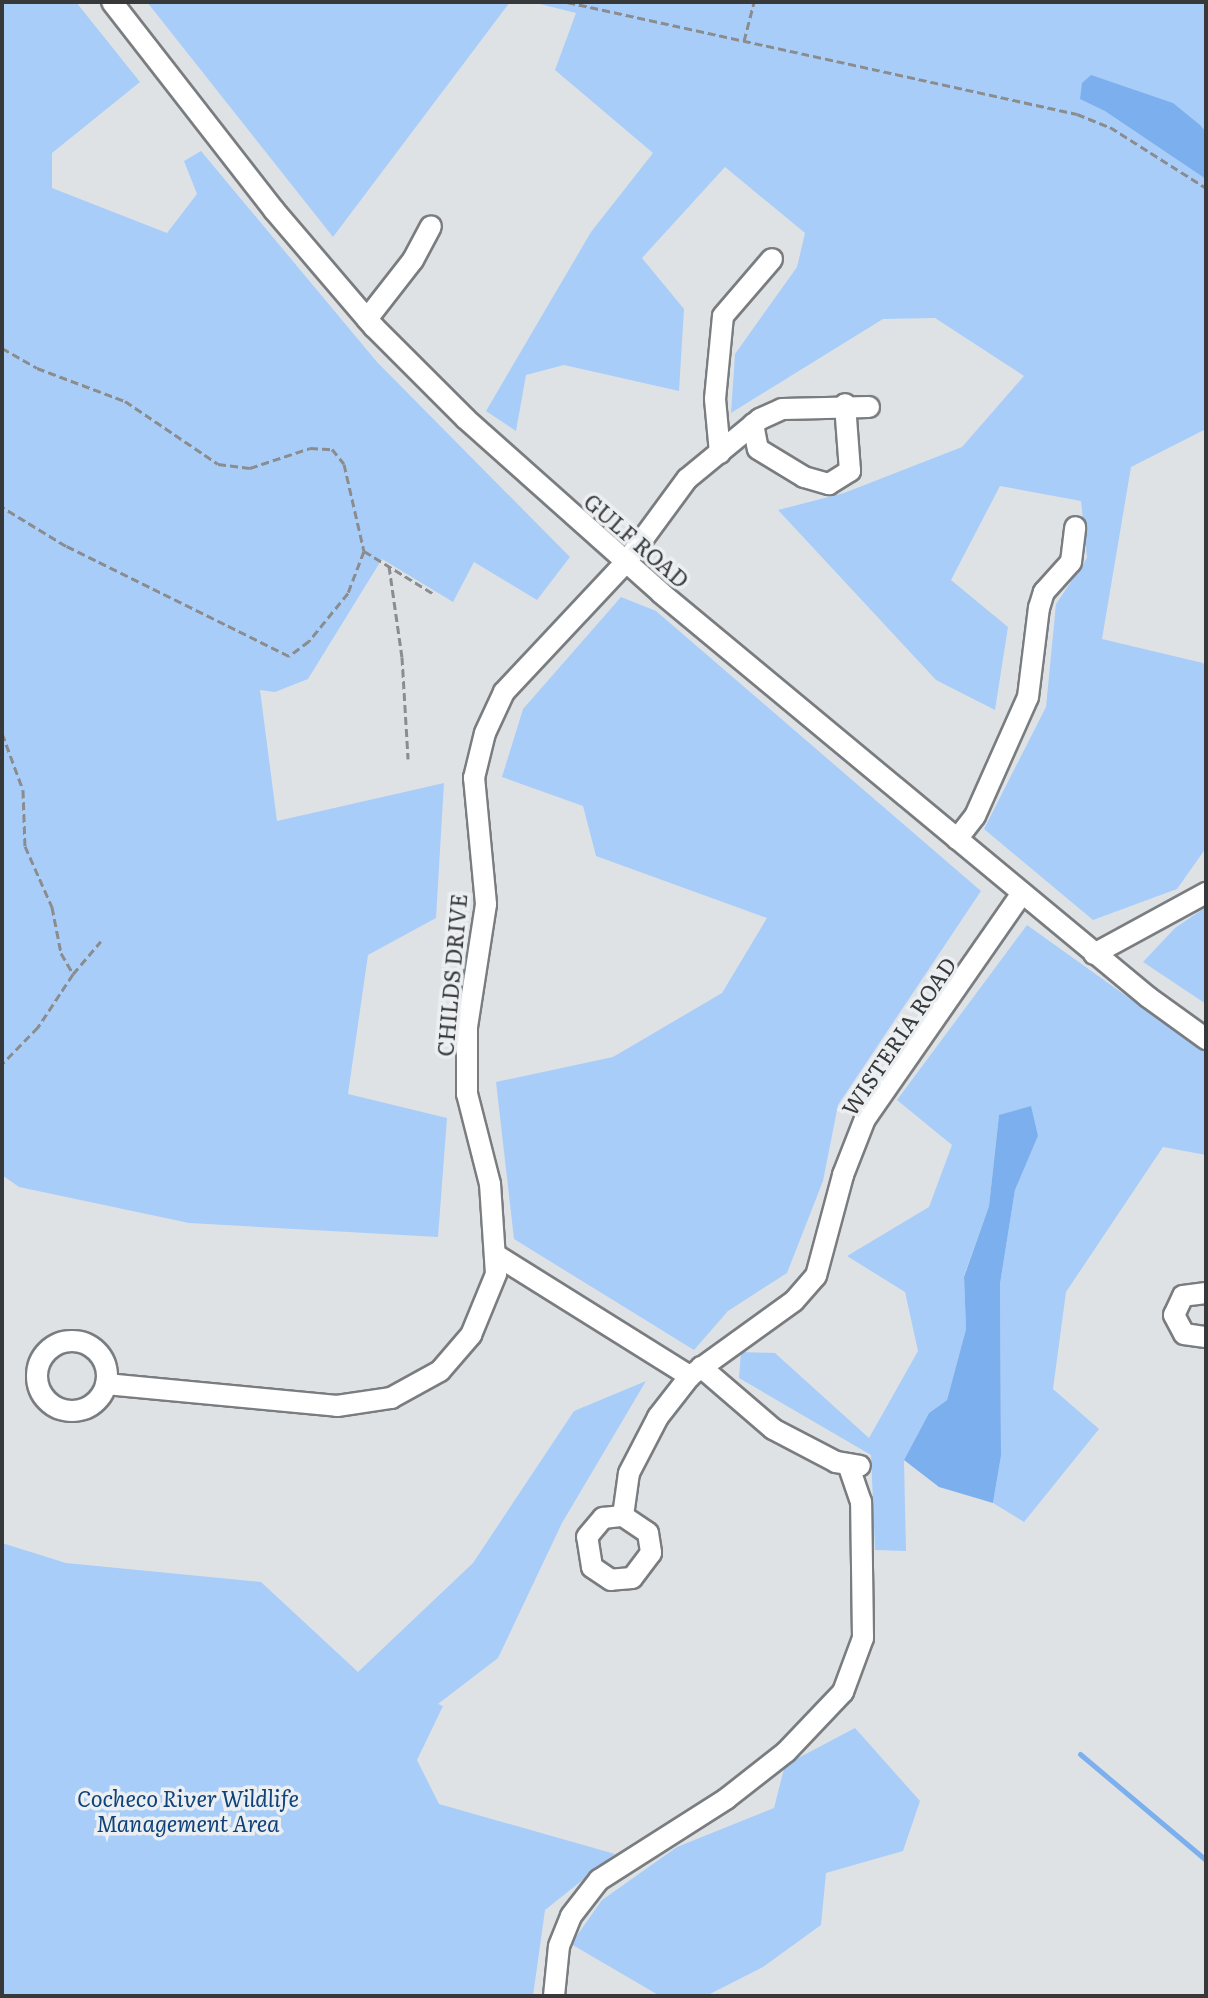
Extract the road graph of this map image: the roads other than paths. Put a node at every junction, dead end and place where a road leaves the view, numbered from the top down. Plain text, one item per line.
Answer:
1 (112, 2) edge
2 (431, 226) dead end
3 (772, 259) dead end
4 (367, 319) junction
5 (845, 404) junction
6 (869, 407) dead end
7 (753, 424) junction
8 (725, 448) junction
9 (758, 449) junction
10 (1075, 527) dead end
11 (626, 562) junction
12 (957, 839) junction
13 (1022, 893) junction
14 (1206, 893) edge
15 (1094, 954) junction
16 (1206, 1039) edge
17 (496, 1255) junction
18 (1206, 1293) edge
19 (1206, 1337) edge
20 (696, 1371) junction
21 (106, 1384) dead end
22 (623, 1516) dead end
23 (554, 1996) edge

1 - 4 street, GULF ROAD
2 - 4 street
3 - 8 street
4 - 11 street, GULF ROAD
5 - 6 street, CHILDS DRIVE
5 - 7 street, CHILDS DRIVE
5 - 9 street
7 - 8 street, CHILDS DRIVE
7 - 9 street
8 - 9 street
8 - 11 street, CHILDS DRIVE
10 - 12 street
11 - 12 street, GULF ROAD
11 - 17 street, CHILDS DRIVE
12 - 13 street, GULF ROAD
13 - 15 street, GULF ROAD
13 - 20 street, WISTERIA ROAD
14 - 15 street
15 - 16 street, GULF ROAD
17 - 20 street
17 - 21 street, CHILDS DRIVE
18 - 19 street
20 - 22 street, WISTERIA ROAD
20 - 23 street

